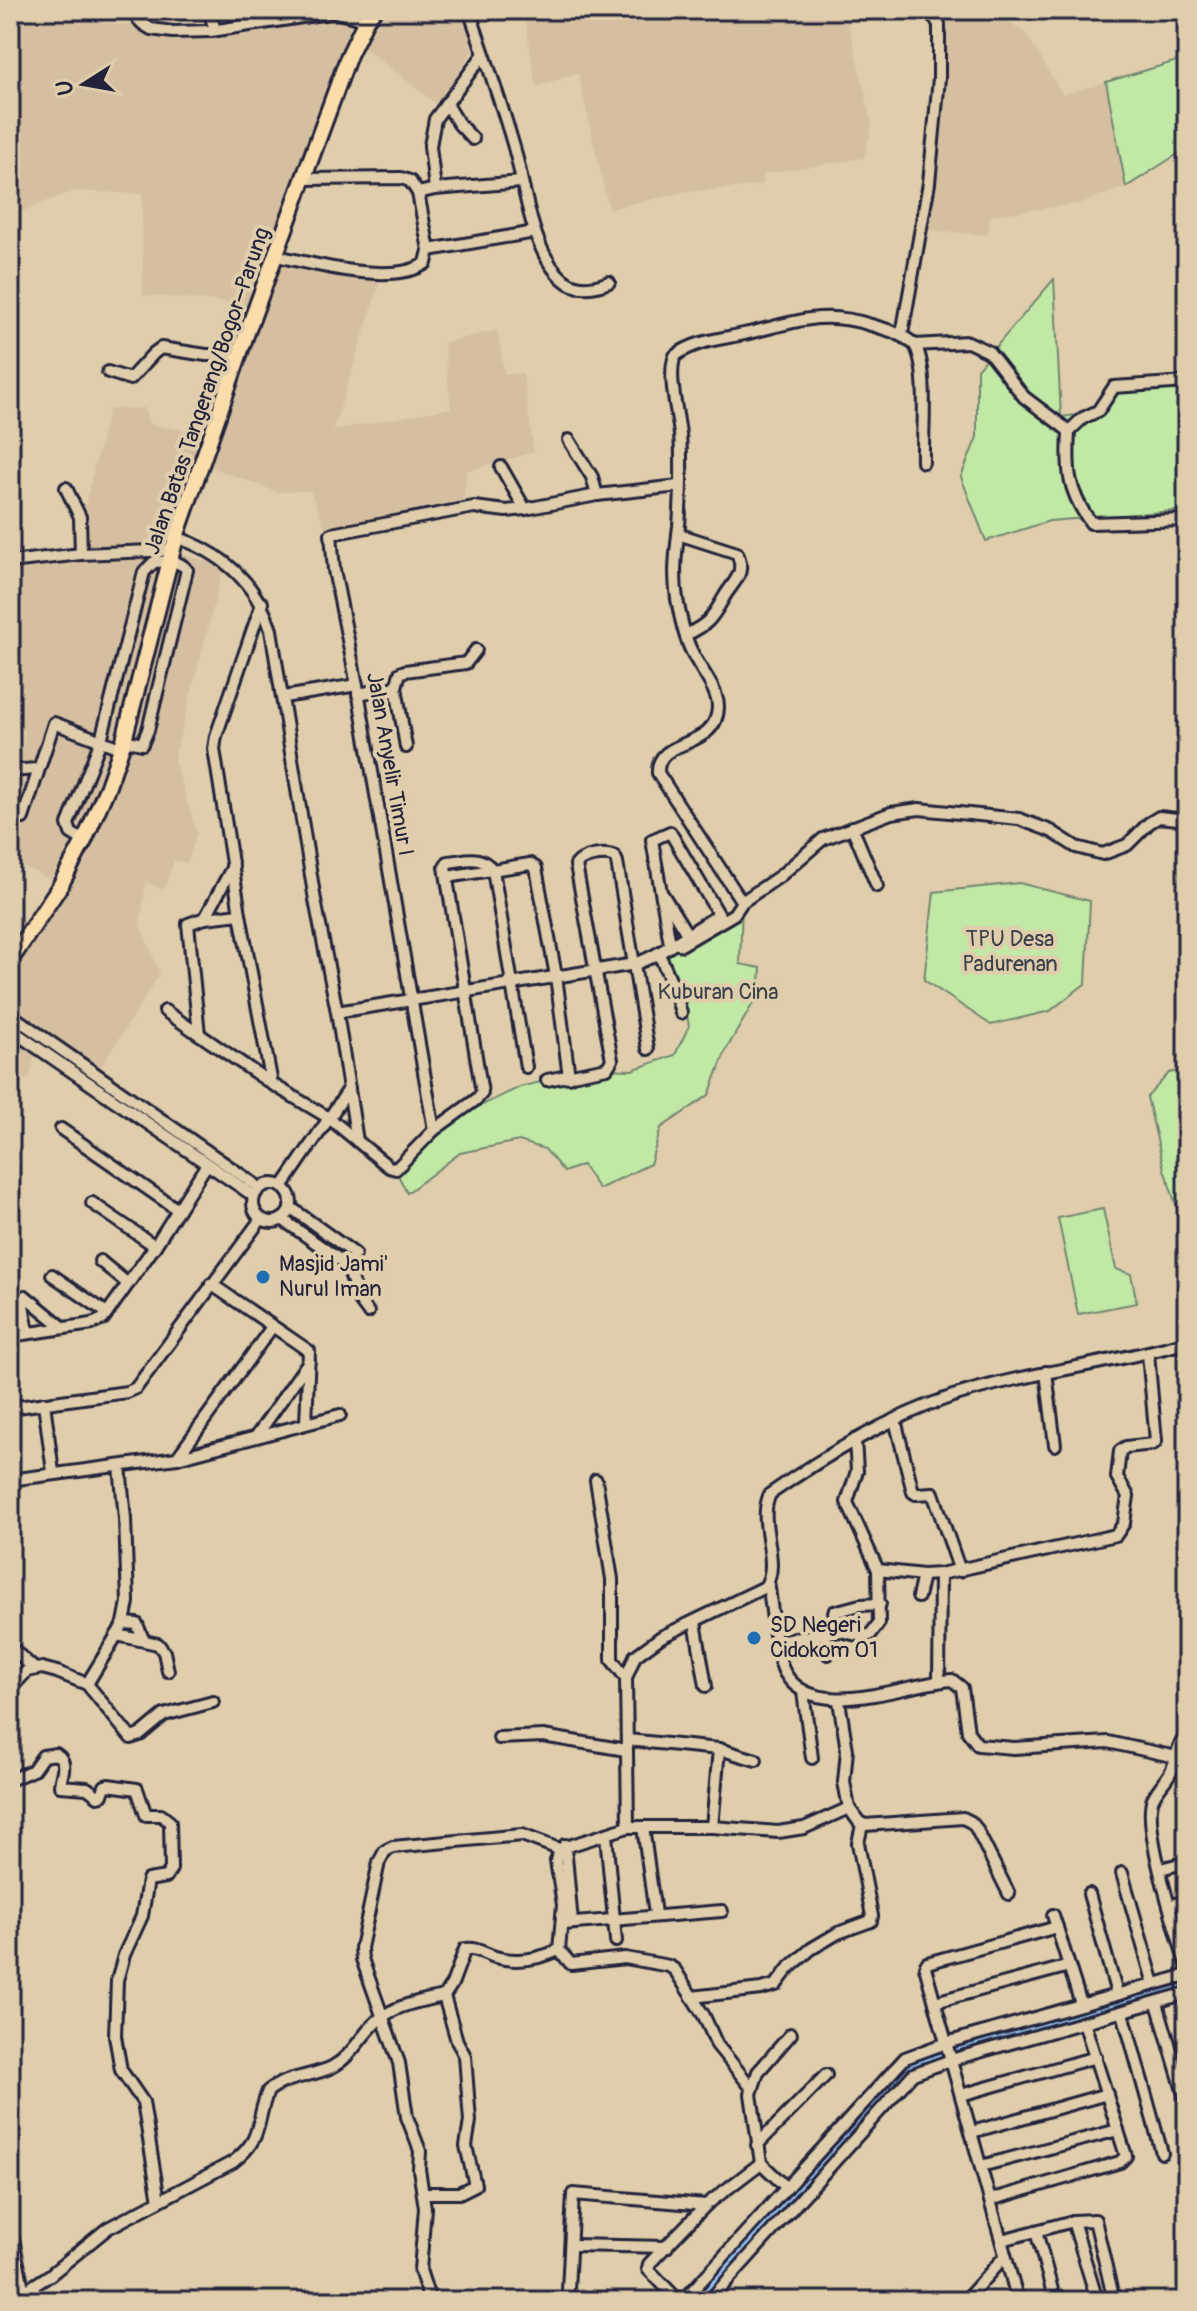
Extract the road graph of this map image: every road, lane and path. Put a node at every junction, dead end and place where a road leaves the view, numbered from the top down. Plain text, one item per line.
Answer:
1 (136, 10) edge
2 (209, 10) edge
3 (469, 10) edge
4 (922, 10) edge
5 (370, 15) edge
6 (215, 30) junction
7 (483, 55) junction
8 (446, 103) junction
9 (473, 139) dead end
10 (304, 179) junction
11 (521, 182) junction
12 (435, 189) junction
13 (418, 193) junction
14 (535, 232) junction
15 (429, 250) junction
16 (277, 256) junction
17 (609, 282) dead end
18 (902, 334) junction
19 (915, 345) junction
20 (240, 355) junction
21 (108, 372) dead end
22 (1187, 382) edge
23 (1069, 431) junction
24 (569, 440) dead end
25 (923, 462) dead end
26 (501, 467) dead end
27 (679, 486) junction
28 (66, 488) dead end
29 (597, 495) junction
30 (525, 509) junction
31 (1187, 520) edge
32 (678, 534) junction
33 (173, 549) junction
34 (81, 554) junction
35 (10, 562) edge
36 (262, 603) junction
37 (686, 635) junction
38 (476, 650) dead end
39 (396, 687) junction
40 (357, 690) junction
41 (284, 697) junction
42 (101, 740) junction
43 (122, 744) junction
44 (406, 747) dead end
45 (37, 769) junction
46 (10, 771) edge
47 (23, 818) dead end
48 (1187, 820) edge
49 (852, 827) junction
50 (84, 841) junction
51 (233, 866) junction
52 (493, 870) junction
53 (447, 877) junction
54 (877, 886) dead end
55 (660, 889) junction
56 (742, 902) junction
57 (240, 914) junction
58 (205, 918) junction
59 (687, 934) junction
60 (16, 945) edge
61 (664, 950) junction
62 (10, 961) edge
63 (635, 964) junction
64 (596, 969) junction
65 (556, 976) junction
66 (511, 984) junction
67 (467, 991) junction
68 (411, 1001) junction
69 (165, 1011) dead end
70 (337, 1012) junction
71 (681, 1013) dead end
72 (10, 1014) edge
73 (10, 1029) edge
74 (199, 1034) junction
75 (648, 1049) dead end
76 (526, 1067) dead end
77 (569, 1077) junction
78 (547, 1080) dead end
79 (272, 1084) junction
80 (349, 1089) junction
81 (329, 1118) junction
82 (61, 1129) dead end
83 (434, 1130) junction
84 (357, 1141) junction
85 (207, 1164) junction
86 (282, 1187) junction
87 (257, 1192) junction
88 (92, 1203) dead end
89 (290, 1207) junction
90 (178, 1210) junction
91 (261, 1219) junction
92 (282, 1219) junction
93 (155, 1246) junction
94 (100, 1261) dead end
95 (347, 1265) junction
96 (52, 1275) dead end
97 (128, 1284) junction
98 (211, 1284) junction
99 (368, 1312) dead end
100 (107, 1313) junction
101 (272, 1327) junction
102 (64, 1328) junction
103 (28, 1333) junction
104 (10, 1336) edge
105 (1187, 1342) edge
106 (1148, 1354) junction
107 (310, 1360) junction
108 (1046, 1372) junction
109 (44, 1403) junction
110 (10, 1408) edge
111 (340, 1415) dead end
112 (895, 1420) junction
113 (306, 1423) junction
114 (257, 1435) junction
115 (855, 1440) junction
116 (1055, 1445) dead end
117 (177, 1458) junction
118 (120, 1466) junction
119 (53, 1472) junction
120 (10, 1480) edge
121 (596, 1480) dead end
122 (878, 1570) junction
123 (960, 1571) junction
124 (940, 1574) junction
125 (923, 1575) junction
126 (768, 1582) junction
127 (918, 1597) dead end
128 (880, 1604) junction
129 (834, 1612) dead end
130 (695, 1622) junction
131 (124, 1623) junction
132 (825, 1634) junction
133 (117, 1635) junction
134 (143, 1639) junction
135 (777, 1641) junction
136 (10, 1647) edge
137 (828, 1654) dead end
138 (35, 1669) junction
139 (168, 1671) dead end
140 (626, 1678) junction
141 (939, 1681) junction
142 (87, 1684) junction
143 (706, 1686) dead end
144 (10, 1689) edge
145 (803, 1692) junction
146 (839, 1701) junction
147 (213, 1702) dead end
148 (1187, 1736) edge
149 (499, 1738) dead end
150 (627, 1745) junction
151 (719, 1749) junction
152 (1178, 1752) junction
153 (812, 1758) dead end
154 (756, 1760) dead end
155 (1187, 1773) edge
156 (10, 1780) edge
157 (849, 1808) junction
158 (862, 1825) junction
159 (628, 1827) junction
160 (643, 1827) junction
161 (712, 1827) junction
162 (606, 1835) junction
163 (562, 1847) junction
164 (1187, 1857) edge
165 (1160, 1869) junction
166 (1122, 1873) dead end
167 (1009, 1894) dead end
168 (1089, 1894) dead end
169 (1187, 1900) edge
170 (1170, 1906) junction
171 (722, 1911) dead end
172 (655, 1914) junction
173 (1053, 1915) dead end
174 (613, 1919) junction
175 (568, 1923) junction
176 (1057, 1927) junction
177 (1183, 1935) edge
178 (616, 1941) dead end
179 (559, 1950) junction
180 (1069, 1966) junction
181 (1187, 1967) edge
182 (1187, 1975) edge
183 (1154, 1984) junction
184 (1187, 1993) edge
185 (1117, 1994) junction
186 (444, 1996) junction
187 (692, 1997) junction
188 (935, 2002) junction
189 (1157, 2003) junction
190 (1081, 2004) junction
191 (1123, 2013) junction
192 (384, 2015) junction
193 (1084, 2022) junction
194 (791, 2034) dead end
195 (946, 2043) junction
196 (1096, 2057) junction
197 (951, 2060) junction
198 (826, 2075) dead end
199 (751, 2087) junction
200 (1107, 2094) junction
201 (961, 2095) junction
202 (1187, 2104) edge
203 (1118, 2130) junction
204 (972, 2132) junction
205 (757, 2145) junction
206 (1162, 2153) dead end
207 (761, 2163) junction
208 (981, 2166) junction
209 (787, 2188) junction
210 (424, 2193) junction
211 (990, 2200) junction
212 (159, 2201) junction
213 (706, 2205) junction
214 (1073, 2221) junction
215 (10, 2224) edge
216 (1036, 2231) junction
217 (1002, 2240) junction
218 (572, 2245) junction
219 (667, 2247) junction
220 (1005, 2256) junction
221 (24, 2293) junction
222 (970, 2295) dead end
223 (676, 2300) edge
224 (10, 2301) edge
225 (430, 2301) edge
226 (570, 2301) edge
227 (709, 2301) edge
228 (1018, 2301) edge
229 (1055, 2301) edge
230 (1094, 2301) edge
231 (1114, 2301) edge

1 - 6 street
2 - 6 street
3 - 7 street
4 - 18 street
5 - 6 street
5 - 10 main road, Jalan Batas Tangerang/Bogor–Parung
7 - 8 street
7 - 11 street
8 - 9 street
8 - 12 street
10 - 13 street
10 - 16 main road, Jalan Batas Tangerang/Bogor–Parung
11 - 12 street
11 - 14 street
12 - 13 street
13 - 15 street
14 - 15 street
14 - 17 street
15 - 16 street
16 - 20 main road, Jalan Batas Tangerang/Bogor–Parung
18 - 19 street
18 - 27 street
19 - 23 street
19 - 25 street
20 - 21 street
20 - 33 main road, Jalan Batas Tangerang/Bogor–Parung
22 - 23 street
23 - 31 street
24 - 29 street
26 - 30 street
27 - 29 street
27 - 32 street
28 - 34 street
29 - 30 street
30 - 40 street, Jalan Anyelir Timur I
32 - 37 street
32 - 37 street
33 - 34 street
33 - 36 street
33 - 42 street
33 - 43 main road, Jalan Batas Tangerang/Bogor–Parung
34 - 35 street
36 - 41 street
36 - 51 street
37 - 56 street
38 - 39 street
39 - 40 street
39 - 44 street
40 - 41 street
40 - 68 street, Jalan Anyelir Timur I
41 - 70 street
42 - 43 street
42 - 45 street
42 - 50 street
43 - 50 main road, Jalan Batas Tangerang/Bogor–Parung
45 - 46 street
45 - 47 street
48 - 49 street
49 - 54 street
49 - 56 street
50 - 60 main road, Jalan Batas Tangerang/Bogor–Parung
51 - 57 street
51 - 58 street
52 - 53 street
52 - 53 street
52 - 65 street
52 - 66 street
53 - 67 street
55 - 59 street
55 - 59 street
55 - 61 street
56 - 61 street
57 - 58 street
57 - 79 street
58 - 74 street
59 - 61 street
60 - 62 main road, Jalan Batas Tangerang/Bogor–Parung
61 - 63 street
61 - 71 street
63 - 64 street
63 - 64 street
63 - 75 street
64 - 65 street
64 - 77 street
65 - 66 street
65 - 77 street
66 - 67 street
66 - 76 street
67 - 68 street
67 - 83 street
68 - 70 street
68 - 83 street, Jalan Anyelir Timur I
69 - 74 street
70 - 80 street
72 - 87 street
73 - 85 street
74 - 79 street
77 - 78 street
79 - 81 street
80 - 81 street
80 - 84 street
81 - 84 street
81 - 86 street
82 - 90 street
83 - 84 street
85 - 87 street
85 - 90 street
86 - 87 street
86 - 89 street
87 - 91 street
88 - 93 street
89 - 92 street
89 - 95 street
90 - 93 street
91 - 92 street
91 - 98 street
92 - 95 street
93 - 97 street
94 - 97 street
95 - 99 street
96 - 100 street
97 - 100 street
98 - 101 street
98 - 109 street
100 - 102 street
101 - 107 street
101 - 117 street
102 - 103 street
102 - 103 street
103 - 104 street
105 - 106 street
106 - 108 street
106 - 123 street
107 - 113 street
107 - 114 street
108 - 112 street
108 - 116 street
109 - 110 street
109 - 119 street
111 - 113 street
112 - 115 street
112 - 123 street
113 - 114 street
114 - 117 street
115 - 122 street
115 - 126 street
117 - 118 street
118 - 119 street
118 - 131 street
119 - 120 street
121 - 140 street
122 - 125 street
122 - 128 street
123 - 124 street
124 - 125 street
124 - 141 street
125 - 127 street
126 - 130 street
126 - 135 street
128 - 129 street
128 - 132 street
130 - 140 street
130 - 143 street
131 - 133 street
131 - 134 street
132 - 135 street
132 - 137 street
133 - 134 street
133 - 142 street
134 - 139 street
135 - 145 street
136 - 138 street
138 - 142 street
138 - 144 street
140 - 150 street
141 - 146 street
141 - 152 street
142 - 147 street
145 - 146 street
145 - 153 street
146 - 157 street
148 - 152 street
149 - 150 street
150 - 151 street
150 - 159 street
151 - 154 street
151 - 161 street
152 - 155 street
152 - 165 street
156 - 212 street
157 - 158 street
157 - 161 street
158 - 167 street
158 - 187 street
159 - 160 street
159 - 162 street
160 - 161 street
160 - 172 street
162 - 163 street
162 - 174 street
163 - 175 street
163 - 192 street
164 - 165 street
165 - 170 street
166 - 183 street
168 - 185 street
169 - 170 street
170 - 177 street
171 - 172 street
172 - 174 street
173 - 176 street
174 - 175 street
174 - 178 street
175 - 179 street
176 - 180 street
176 - 188 street
177 - 181 street
179 - 186 street
179 - 187 street
180 - 188 street
180 - 190 street
182 - 183 street
183 - 185 street
184 - 189 street
185 - 190 street
186 - 192 street
186 - 210 street
187 - 199 street
188 - 195 street
189 - 191 street
189 - 202 street
190 - 195 street
191 - 193 street
191 - 206 street
192 - 210 street
192 - 212 street
193 - 196 street
193 - 197 street
194 - 199 street
195 - 197 street
195 - 209 street
196 - 200 street
196 - 201 street
197 - 201 street
197 - 227 street
198 - 205 street
199 - 205 street
200 - 203 street
200 - 204 street
201 - 204 street
203 - 208 street
203 - 211 street
204 - 208 street
205 - 207 street
207 - 209 street
207 - 213 street
208 - 211 street
209 - 223 street
210 - 225 street
211 - 217 street
212 - 221 street
213 - 218 street
213 - 219 street
214 - 216 street
214 - 230 street
214 - 231 street
215 - 221 street
216 - 217 street
216 - 229 street
217 - 220 street
218 - 219 street
218 - 226 street
219 - 223 street
220 - 222 street
220 - 228 street
221 - 224 street

